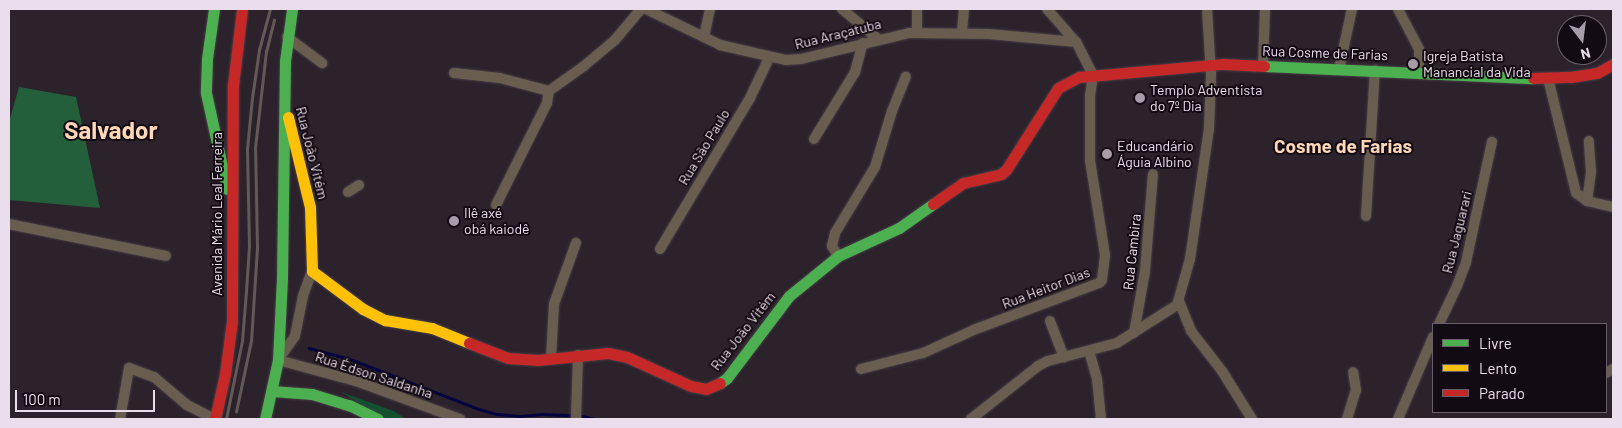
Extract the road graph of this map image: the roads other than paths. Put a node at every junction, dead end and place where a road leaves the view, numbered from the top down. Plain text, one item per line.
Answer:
1 (214, 9) edge
2 (242, 9) edge
3 (292, 9) edge
4 (641, 9) edge
5 (646, 9) edge
6 (710, 9) edge
7 (842, 9) edge
8 (917, 9) edge
9 (964, 9) edge
10 (1047, 9) edge
11 (1206, 9) edge
12 (1265, 9) edge
13 (1352, 9) edge
14 (1398, 9) edge
15 (962, 32) junction
16 (917, 33) junction
17 (287, 37) junction
18 (704, 37) junction
19 (878, 39) junction
20 (1076, 42) junction
21 (863, 43) junction
22 (769, 58) junction
23 (322, 63) dead end
24 (1613, 64) edge
25 (1211, 65) junction
26 (1263, 66) junction
27 (1339, 69) junction
28 (1375, 70) junction
29 (454, 72) dead end
30 (1419, 72) junction
31 (1093, 75) junction
32 (906, 77) dead end
33 (1548, 78) junction
34 (549, 91) junction
35 (284, 103) junction
36 (814, 139) dead end
37 (1589, 141) dead end
38 (1492, 142) dead end
39 (1153, 174) dead end
40 (359, 185) dead end
41 (348, 192) dead end
42 (1587, 201) junction
43 (496, 205) dead end
44 (1613, 207) edge
45 (232, 210) junction
46 (1366, 216) dead end
47 (9, 224) edge
48 (576, 243) dead end
49 (660, 249) dead end
50 (166, 256) dead end
51 (838, 256) junction
52 (312, 271) junction
53 (1179, 301) junction
54 (1050, 321) dead end
55 (1439, 323) edge
56 (1134, 333) junction
57 (1432, 339) edge
58 (1089, 351) junction
59 (578, 355) junction
60 (1064, 356) junction
61 (551, 359) junction
62 (278, 360) junction
63 (861, 369) dead end
64 (1353, 372) dead end
65 (272, 391) junction
66 (576, 414) edge
67 (1348, 418) edge
68 (120, 419) edge
69 (214, 419) edge
70 (265, 419) edge
71 (378, 419) edge
72 (460, 419) edge
73 (971, 419) edge
74 (1101, 419) edge
75 (1252, 419) edge
76 (1398, 419) edge

1 - 45 main road
2 - 45 main road, Avenida Mário Leal Ferreira
3 - 17 main road
4 - 34 street
5 - 18 street, Rua Araçatuba
6 - 18 street
7 - 19 street
8 - 16 street
9 - 15 street
10 - 20 street
11 - 25 street
12 - 26 street
13 - 27 street
14 - 30 street
15 - 16 street, Rua Araçatuba
15 - 20 street, Rua Araçatuba
16 - 19 street, Rua Araçatuba
17 - 23 street
17 - 35 main road
18 - 22 street, Rua Araçatuba
19 - 21 street, Rua Araçatuba
20 - 31 street
21 - 22 street, Rua Araçatuba
21 - 36 street
22 - 49 street, Rua São Paulo
24 - 33 main road, Rua Cosme de Farias
25 - 26 main road, Rua Cosme de Farias
25 - 31 main road, Rua Cosme de Farias
25 - 53 street
26 - 27 main road, Rua Cosme de Farias
27 - 28 main road, Rua Cosme de Farias
28 - 30 main road, Rua Cosme de Farias
28 - 46 street
29 - 34 street
30 - 33 main road, Rua Cosme de Farias
31 - 51 main road, Rua Cosme de Farias
31 - 63 street, Rua Heitor Dias
32 - 51 street
33 - 42 street
34 - 43 street
35 - 52 main road, Rua João Vitém
35 - 62 main road
37 - 42 street
38 - 55 street, Rua Jaguarari
39 - 56 street, Rua Cambira
40 - 41 street
42 - 44 street
45 - 69 main road, Avenida Mário Leal Ferreira
47 - 50 street
48 - 61 street
51 - 59 main road, Rua João Vitém
52 - 61 main road, Rua João Vitém
52 - 62 street, Rua João Vitém
53 - 56 street
53 - 75 street
54 - 60 street
56 - 58 street
57 - 76 street
58 - 60 street
58 - 74 street
59 - 61 main road, Rua João Vitém
59 - 66 street
60 - 73 street
62 - 65 main road
62 - 72 street, Rua Édson Saldanha
64 - 67 street
65 - 70 main road
65 - 71 main road
68 - 69 street

